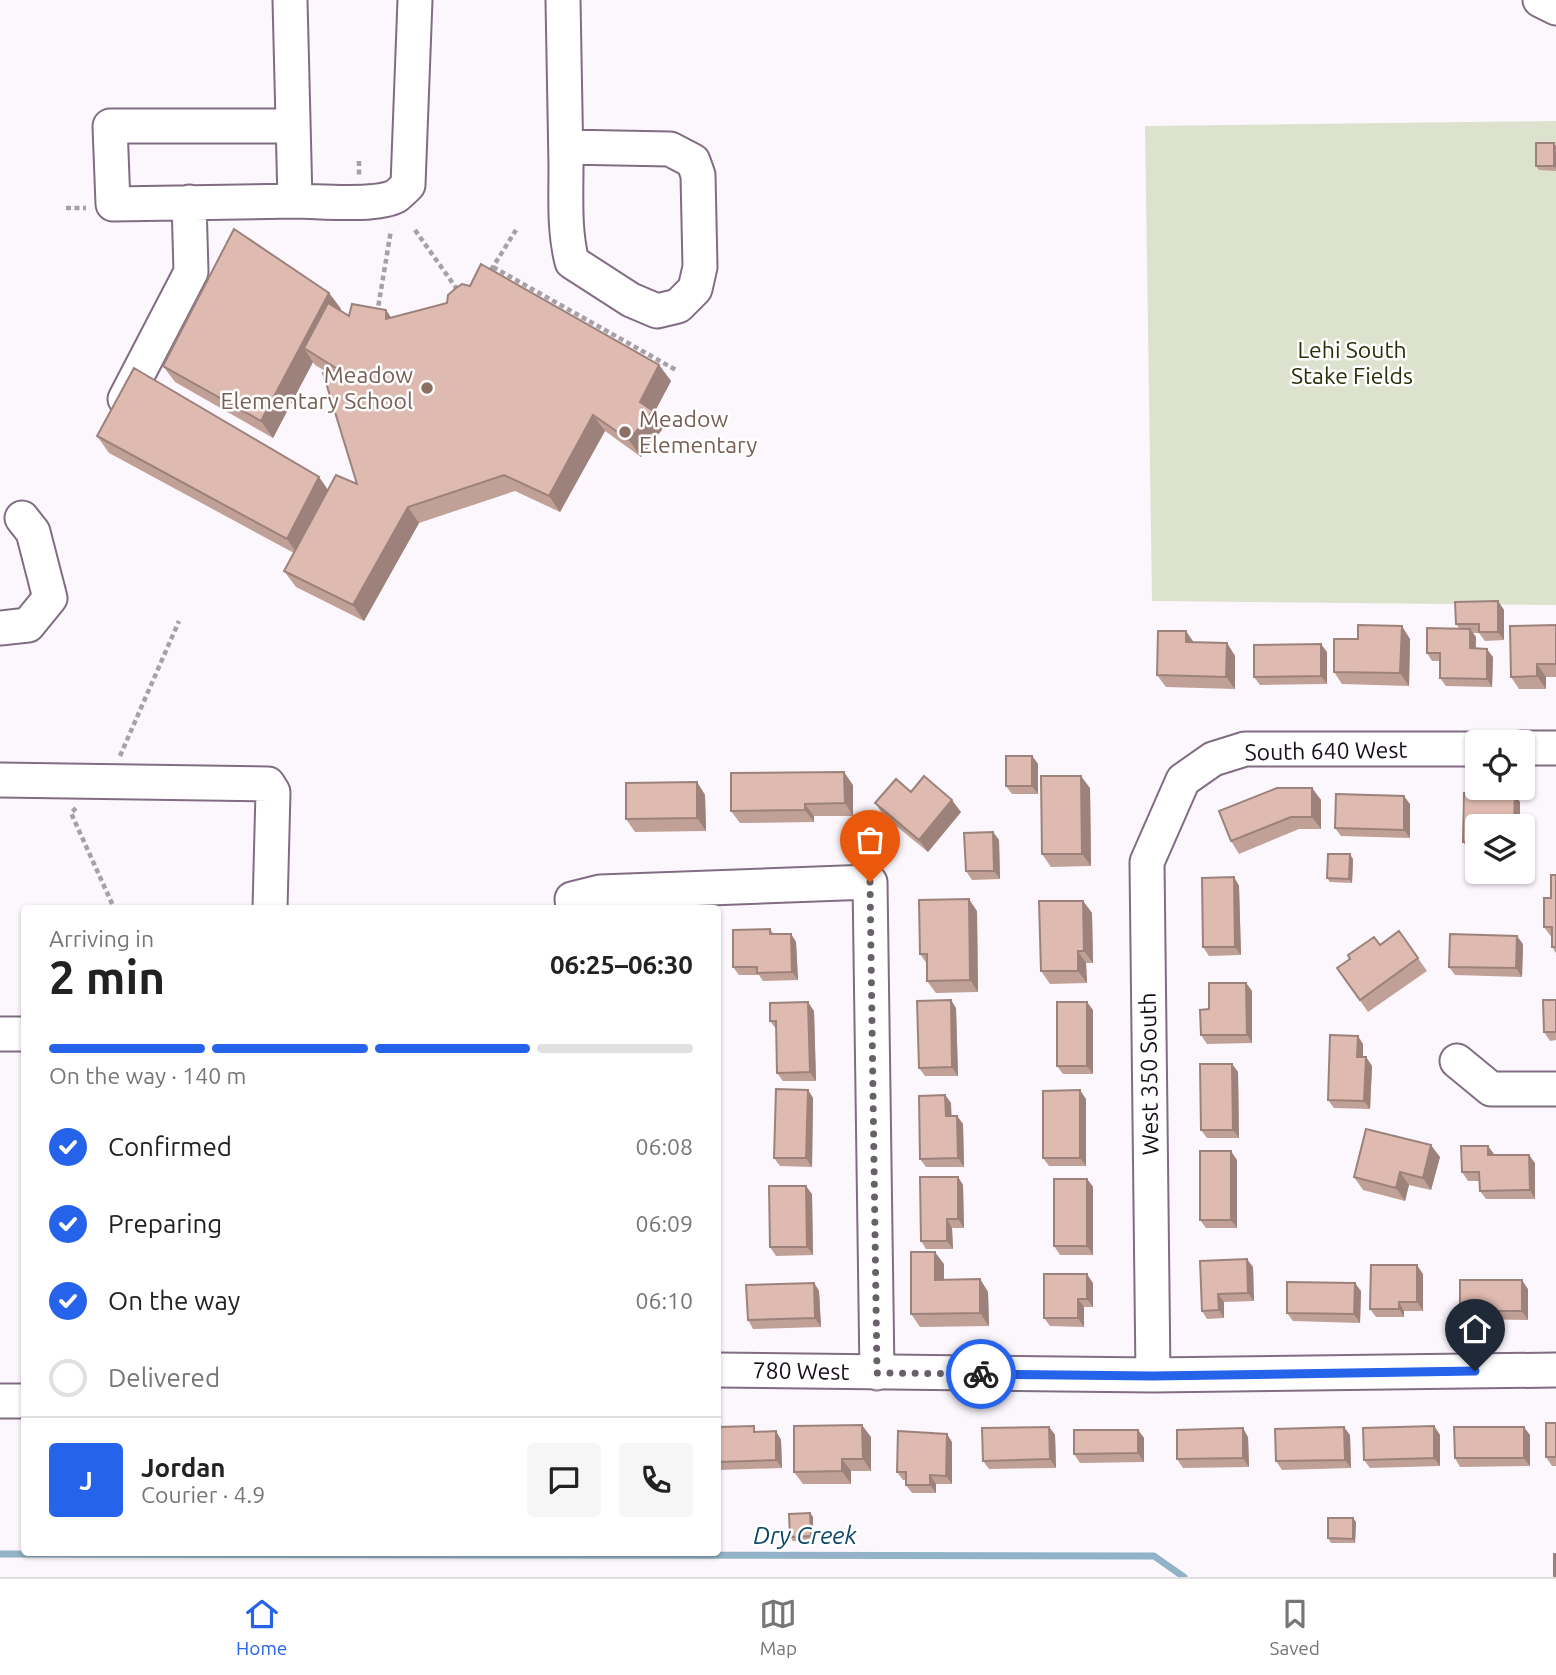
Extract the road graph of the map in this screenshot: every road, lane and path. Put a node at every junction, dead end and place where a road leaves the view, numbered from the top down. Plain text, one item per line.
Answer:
1 (290, 0) edge
2 (415, 0) edge
3 (563, 0) edge
4 (1540, 0) edge
5 (1556, 8) edge
6 (292, 126) junction
7 (566, 147) junction
8 (295, 201) junction
9 (189, 202) junction
10 (66, 208) dead end
11 (91, 208) dead end
12 (391, 230) dead end
13 (415, 230) dead end
14 (516, 230) dead end
15 (493, 267) junction
16 (486, 277) edge
17 (460, 294) edge
18 (594, 314) dead end
19 (376, 322) edge
20 (590, 322) junction
21 (676, 370) dead end
22 (125, 399) edge
23 (22, 517) dead end
24 (0, 628) edge
25 (1465, 748) edge
26 (1535, 748) edge
27 (1556, 748) edge
28 (0, 780) edge
29 (1183, 780) joint
30 (573, 904) edge
31 (270, 905) edge
32 (0, 1034) edge
33 (21, 1034) edge
34 (1457, 1061) dead end
35 (1556, 1089) edge
36 (721, 1370) edge
37 (1556, 1370) edge
38 (877, 1373) junction
39 (1153, 1376) junction
40 (0, 1401) edge
41 (21, 1401) edge

1 - 6 street
2 - 8 street
3 - 7 street
4 - 5 street
6 - 8 street
6 - 9 street
7 - 7 street
8 - 9 street
9 - 22 street
10 - 11 path
12 - 19 path
13 - 17 path
14 - 15 path
15 - 16 path
15 - 20 path
18 - 20 path
20 - 21 path
23 - 24 street
25 - 29 street, South 640 West
26 - 27 street
28 - 31 street
29 - 39 street, West 350 South
30 - 38 street
32 - 33 street
34 - 35 street
36 - 38 street, 780 West
37 - 39 street, 780 West
38 - 39 street, 780 West
40 - 41 street

